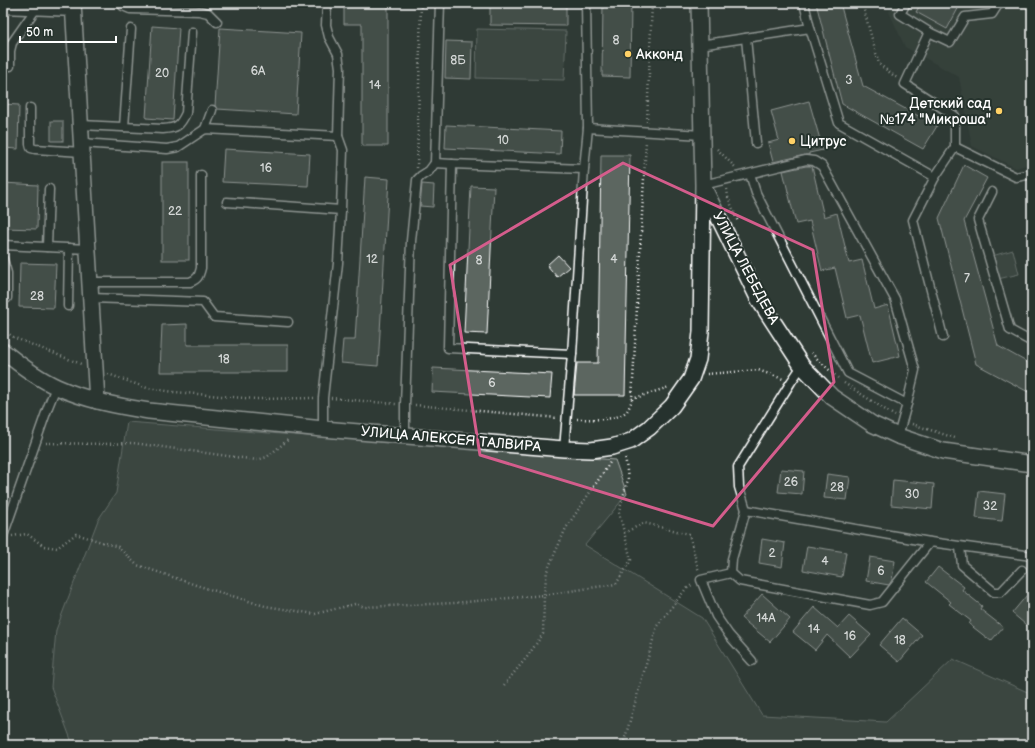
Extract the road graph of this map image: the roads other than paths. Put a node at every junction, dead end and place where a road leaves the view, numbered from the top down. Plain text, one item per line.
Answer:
1 (120, 3) edge
2 (327, 3) edge
3 (440, 3) edge
4 (586, 3) edge
5 (699, 3) edge
6 (804, 3) edge
7 (906, 3) edge
8 (999, 3) edge
9 (74, 7) edge
10 (3, 9) edge
11 (35, 10) junction
12 (217, 22) dead end
13 (810, 28) junction
14 (131, 29) dead end
15 (192, 32) dead end
16 (929, 32) junction
17 (746, 38) junction
18 (700, 45) junction
19 (10, 66) dead end
20 (30, 108) dead end
21 (212, 110) dead end
22 (81, 125) junction
23 (124, 127) junction
24 (588, 128) junction
25 (205, 129) junction
26 (702, 135) junction
27 (338, 136) junction
28 (756, 143) dead end
29 (955, 147) junction
30 (82, 148) junction
31 (435, 163) junction
32 (452, 164) junction
33 (584, 169) junction
34 (747, 174) junction
35 (1032, 174) edge
36 (201, 175) dead end
37 (935, 177) junction
38 (703, 185) junction
39 (48, 189) dead end
40 (992, 192) dead end
41 (228, 202) dead end
42 (341, 210) junction
43 (3, 245) edge
44 (47, 247) junction
45 (69, 248) junction
46 (88, 249) junction
47 (3, 259) edge
48 (90, 282) junction
49 (7, 298) dead end
50 (91, 298) junction
51 (68, 306) dead end
52 (288, 322) dead end
53 (943, 336) dead end
54 (1032, 342) edge
55 (3, 351) edge
56 (572, 354) junction
57 (802, 366) junction
58 (56, 387) junction
59 (97, 401) junction
60 (907, 404) junction
61 (323, 428) junction
62 (405, 435) junction
63 (898, 436) junction
64 (564, 449) junction
65 (1032, 464) edge
66 (746, 510) junction
67 (6, 536) edge
68 (930, 542) junction
69 (960, 547) junction
70 (1032, 556) edge
71 (1022, 570) dead end
72 (731, 573) junction
73 (752, 661) dead end

1 - 12 lane
2 - 27 lane
3 - 31 lane
4 - 24 lane
5 - 18 street, УЛИЦА ЛЕБЕДЕВА
6 - 13 lane
7 - 16 lane
8 - 16 lane
9 - 11 lane
9 - 22 street
10 - 11 lane
11 - 19 lane
13 - 17 lane
13 - 37 lane
14 - 23 lane
15 - 23 lane
16 - 29 lane
17 - 18 lane
17 - 28 lane
18 - 26 street, УЛИЦА ЛЕБЕДЕВА
20 - 30 lane
21 - 25 lane
22 - 23 lane
22 - 30 street
24 - 26 lane
24 - 33 lane
25 - 27 lane
25 - 30 lane
26 - 38 street, УЛИЦА ЛЕБЕДЕВА
27 - 42 lane
29 - 35 lane
29 - 37 lane
30 - 46 street
31 - 32 lane
31 - 62 lane
32 - 33 lane
32 - 56 lane
33 - 56 lane
34 - 38 lane
34 - 60 lane
34 - 60 lane
36 - 48 lane
37 - 53 lane
38 - 57 street, УЛИЦА ЛЕБЕДЕВА
38 - 64 street, УЛИЦА АЛЕКСЕЯ ТАЛВИРА
39 - 44 lane
40 - 54 lane
41 - 42 lane
42 - 61 lane
43 - 44 lane
44 - 45 lane
45 - 46 lane
45 - 51 lane
46 - 48 street
47 - 49 lane
48 - 50 street
50 - 52 lane
50 - 59 street
55 - 58 street, УЛИЦА АЛЕКСЕЯ ТАЛВИРА
56 - 64 lane
57 - 63 street, УЛИЦА ЛЕБЕДЕВА
57 - 66 lane
58 - 59 street, УЛИЦА АЛЕКСЕЯ ТАЛВИРА
58 - 67 lane
59 - 61 street, УЛИЦА АЛЕКСЕЯ ТАЛВИРА
60 - 63 lane
61 - 62 street, УЛИЦА АЛЕКСЕЯ ТАЛВИРА
62 - 64 street, УЛИЦА АЛЕКСЕЯ ТАЛВИРА
63 - 65 street, УЛИЦА ЛЕБЕДЕВА
66 - 68 lane
66 - 72 lane
68 - 69 lane
68 - 72 lane
69 - 70 lane
69 - 71 lane
72 - 73 lane

